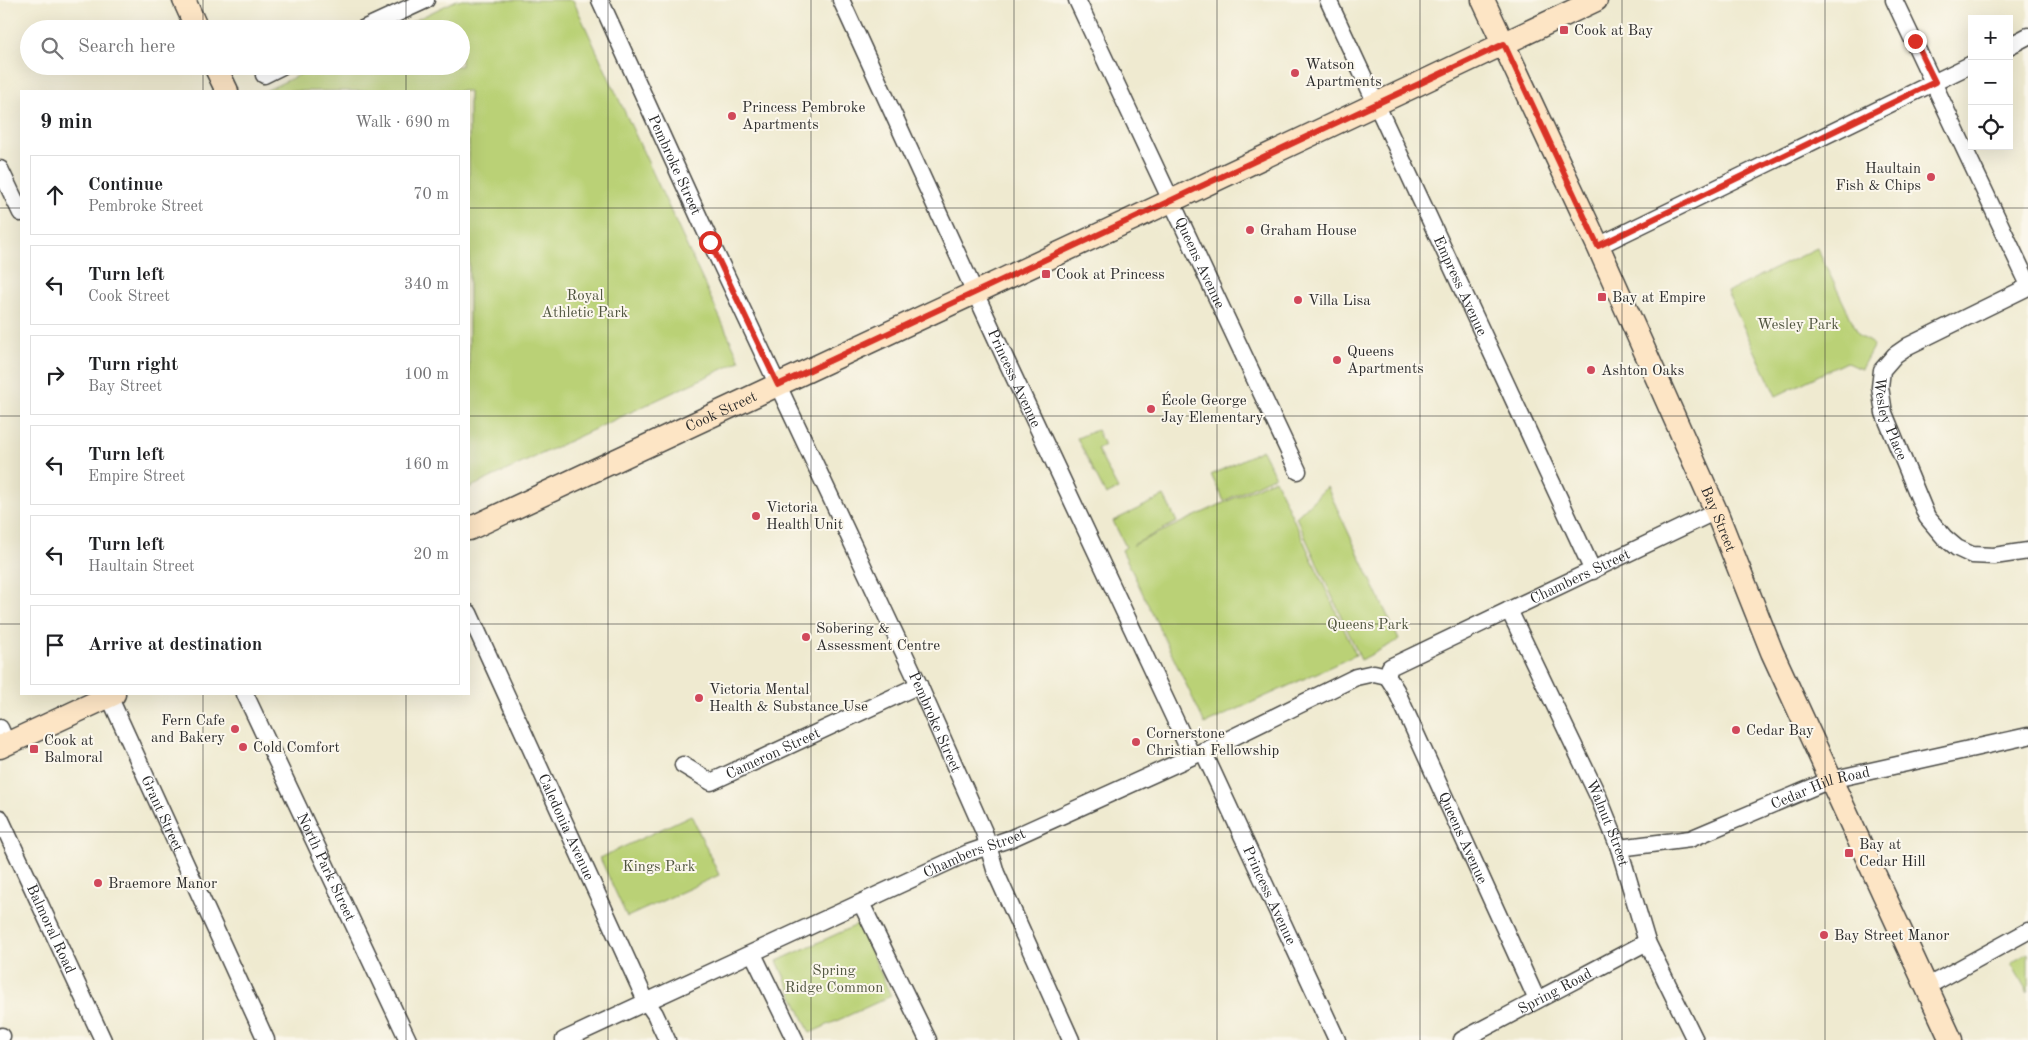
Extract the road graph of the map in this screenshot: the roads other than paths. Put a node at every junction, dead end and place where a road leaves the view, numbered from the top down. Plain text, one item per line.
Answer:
1 (184, 0) edge
2 (426, 0) edge
3 (600, 0) edge
4 (841, 0) edge
5 (1077, 0) edge
6 (1328, 0) edge
7 (1483, 0) edge
8 (1596, 0) edge
9 (1894, 0) edge
10 (399, 6) edge
11 (193, 20) edge
12 (377, 20) edge
13 (2028, 36) edge
14 (1504, 44) junction
15 (2013, 44) edge
16 (1968, 66) edge
17 (219, 75) edge
18 (1935, 82) junction
19 (227, 90) edge
20 (1377, 104) junction
21 (0, 168) edge
22 (10, 189) edge
23 (1171, 201) junction
24 (20, 211) edge
25 (1598, 246) junction
26 (2028, 283) edge
27 (2028, 287) edge
28 (975, 292) junction
29 (778, 385) junction
30 (1298, 471) dead end
31 (1716, 511) junction
32 (470, 529) edge
33 (2028, 551) edge
34 (1593, 571) junction
35 (1509, 610) junction
36 (470, 615) edge
37 (1387, 676) junction
38 (919, 685) junction
39 (112, 695) edge
40 (245, 695) edge
41 (2028, 736) edge
42 (2, 740) edge
43 (1198, 753) junction
44 (683, 765) dead end
45 (1830, 780) junction
46 (0, 818) edge
47 (989, 847) junction
48 (1619, 848) junction
49 (861, 903) junction
50 (2028, 931) edge
51 (1647, 942) junction
52 (752, 954) junction
53 (1926, 987) junction
54 (1537, 1000) junction
55 (646, 1001) junction
56 (103, 1040) edge
57 (266, 1040) edge
58 (408, 1040) edge
59 (564, 1040) edge
60 (667, 1040) edge
61 (795, 1040) edge
62 (928, 1040) edge
63 (1071, 1040) edge
64 (1337, 1040) edge
65 (1462, 1040) edge
66 (1695, 1040) edge
67 (1951, 1040) edge

1 - 11 main road
2 - 10 street
3 - 29 street, Pembroke Street
4 - 28 street, Princess Avenue
5 - 23 street, Queens Avenue
6 - 20 street, Empress Avenue
7 - 14 main road, Bay Street
8 - 14 main road, Cook Street
9 - 18 street
10 - 12 street
13 - 15 street
14 - 20 main road, Cook Street
14 - 25 main road, Bay Street
16 - 18 street
17 - 19 main road
18 - 25 street
18 - 26 street
20 - 23 main road, Cook Street
20 - 34 street, Empress Avenue
21 - 22 street
22 - 24 street
23 - 28 main road, Cook Street
23 - 30 street, Queens Avenue
25 - 31 main road, Bay Street
27 - 33 street, Wesley Place
28 - 29 main road, Cook Street
28 - 43 street, Princess Avenue
29 - 32 main road, Cook Street
29 - 38 street, Pembroke Street
31 - 34 street, Chambers Street
31 - 45 main road, Bay Street
34 - 35 street, Chambers Street
35 - 37 street, Chambers Street
35 - 48 street, Walnut Street
36 - 55 street, Caledonia Avenue
37 - 43 street, Chambers Street
37 - 54 street, Queens Avenue
38 - 44 street, Cameron Street
38 - 47 street, Pembroke Street
39 - 42 main road
39 - 57 street, Grant Street
40 - 58 street, North Park Street
41 - 45 street, Cedar Hill Road
43 - 47 street, Chambers Street
43 - 64 street, Princess Avenue
45 - 48 street, Cedar Hill Road
45 - 53 main road, Bay Street
46 - 56 street, Balmoral Road
47 - 49 street, Chambers Street
47 - 63 street, Pembroke Street
48 - 51 street, Walnut Street
49 - 52 street, Chambers Street
49 - 62 street
50 - 53 street
51 - 54 street, Spring Road
51 - 66 street, Walnut Street
52 - 55 street, Chambers Street
52 - 61 street
53 - 67 main road, Bay Street
54 - 65 street, Spring Road
55 - 59 street, Chambers Street
55 - 60 street, Caledonia Avenue

